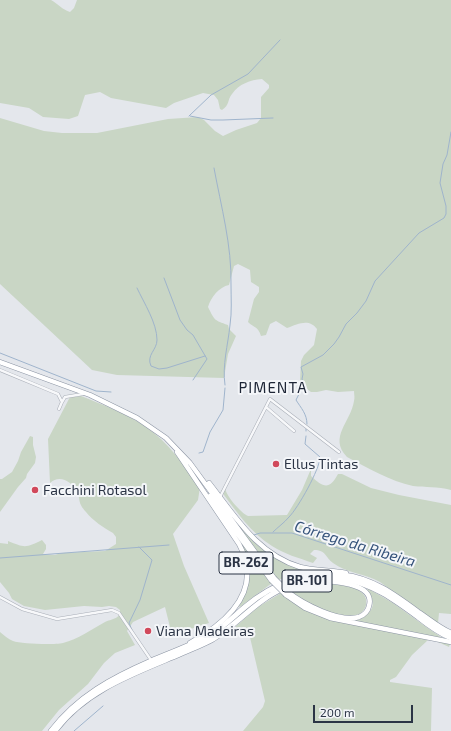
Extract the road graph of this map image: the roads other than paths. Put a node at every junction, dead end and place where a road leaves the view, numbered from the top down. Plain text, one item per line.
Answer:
1 (0, 362) edge
2 (0, 370) edge
3 (86, 394) junction
4 (62, 402) junction
5 (266, 407) junction
6 (59, 409) dead end
7 (156, 430) junction
8 (294, 431) dead end
9 (168, 440) junction
10 (177, 452) junction
11 (340, 452) dead end
12 (220, 497) junction
13 (358, 578) junction
14 (273, 579) junction
15 (293, 584) junction
16 (287, 594) junction
17 (0, 597) edge
18 (451, 633) edge
19 (451, 638) edge
20 (451, 642) edge
21 (167, 654) junction
22 (151, 661) junction
23 (51, 731) edge
24 (55, 731) edge

1 - 3 highway, BR-262
2 - 4 street
3 - 4 street
3 - 7 highway, BR-262
4 - 6 street
5 - 8 street
5 - 11 street
5 - 12 street
7 - 9 highway, BR-262
7 - 10 highway, BR-262
9 - 12 highway, BR-262
9 - 14 highway, BR-262
10 - 14 highway, BR-262
10 - 21 highway, BR-262
12 - 13 highway, BR-262
13 - 18 highway, BR-101
13 - 21 highway, BR-101
14 - 16 highway, BR-262, bridge
15 - 16 highway, BR-262
15 - 19 highway, BR-101
15 - 24 highway, BR-101
16 - 20 highway, BR-262
17 - 22 street
21 - 22 highway, BR-101
22 - 23 highway, BR-101

